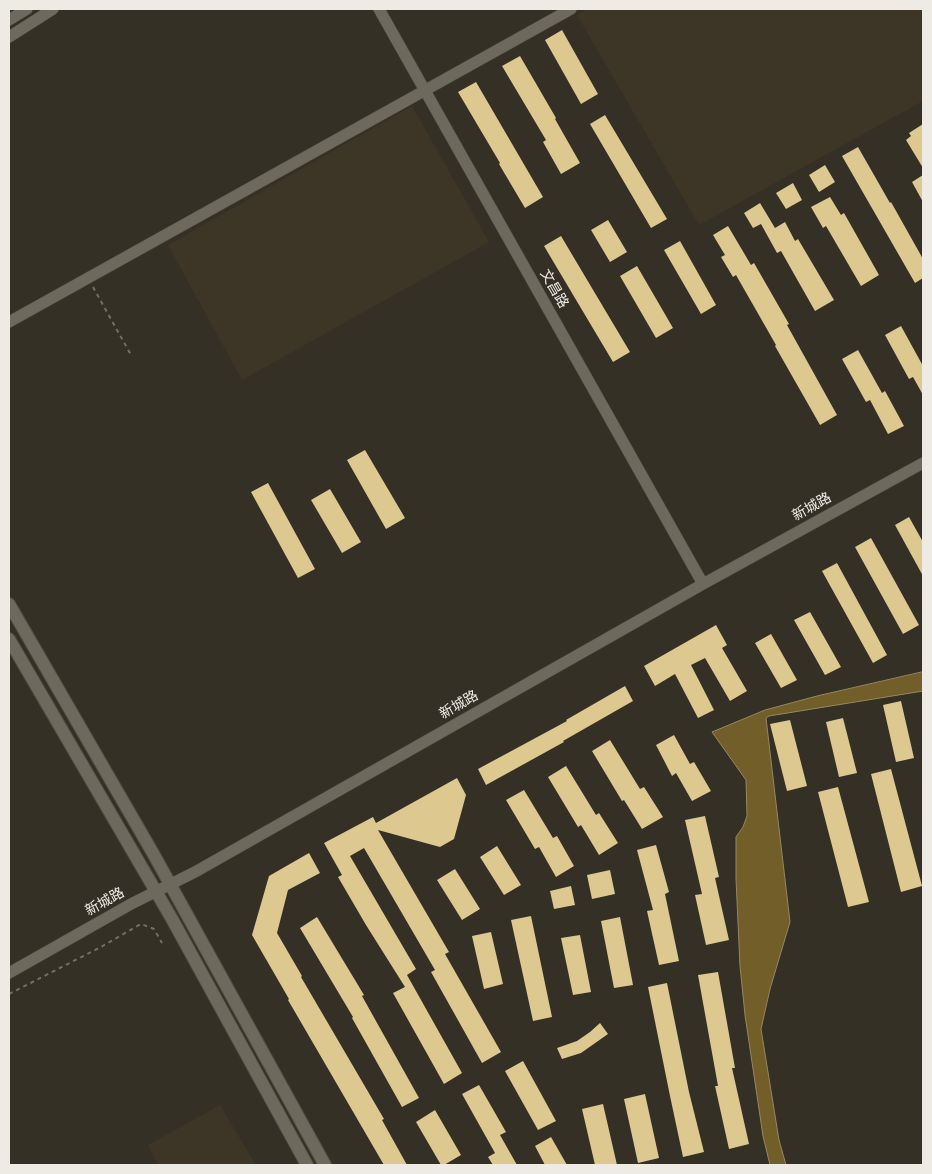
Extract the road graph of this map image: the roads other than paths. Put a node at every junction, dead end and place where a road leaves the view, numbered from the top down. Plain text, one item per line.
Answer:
1 (26, 9) edge
2 (53, 9) edge
3 (379, 9) edge
4 (571, 9) edge
5 (9, 20) edge
6 (9, 37) edge
7 (424, 90) junction
8 (9, 322) edge
9 (923, 463) edge
10 (703, 584) junction
11 (9, 604) edge
12 (9, 639) edge
13 (171, 884) junction
14 (156, 891) junction
15 (9, 973) edge
16 (307, 1165) edge
17 (324, 1165) edge

1 - 5 street
2 - 6 street
3 - 7 street, 文昌路
4 - 7 street
7 - 8 street
7 - 10 street, 文昌路
9 - 10 street, 新城路
10 - 13 street, 新城路
11 - 13 main road
12 - 14 main road
13 - 14 street, 新城路
13 - 17 main road
14 - 15 street, 新城路
14 - 16 main road

